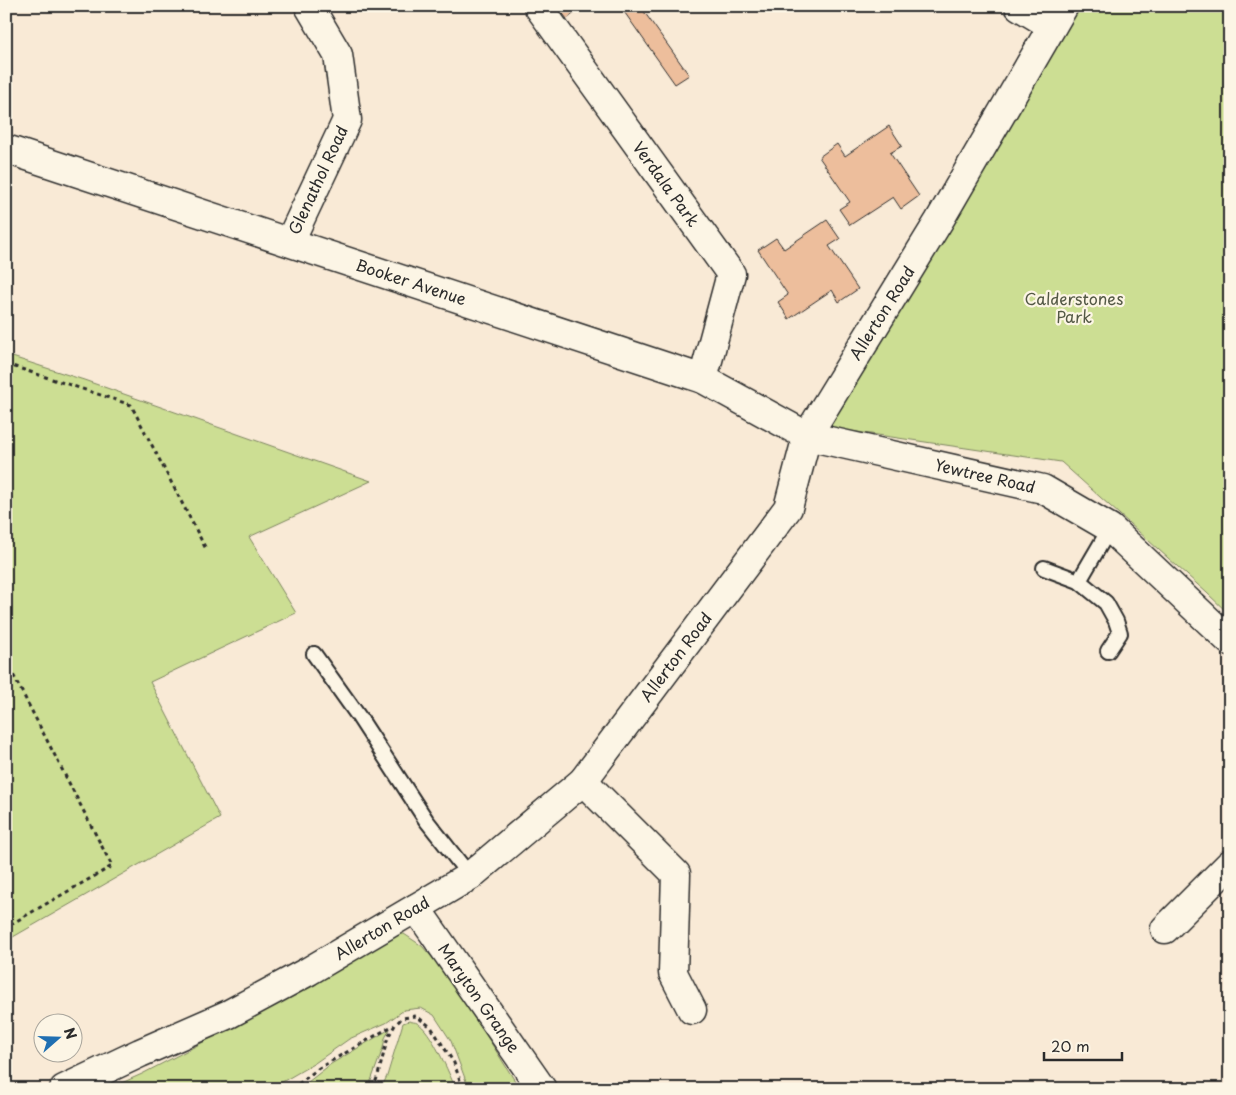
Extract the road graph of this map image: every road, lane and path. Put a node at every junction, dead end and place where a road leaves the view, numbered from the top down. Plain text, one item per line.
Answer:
1 (309, 6) edge
2 (538, 6) edge
3 (1019, 6) edge
4 (1058, 16) edge
5 (6, 149) edge
6 (290, 242) junction
7 (6, 364) edge
8 (703, 379) junction
9 (807, 436) junction
10 (1110, 528) junction
11 (206, 549) dead end
12 (1044, 568) dead end
13 (1079, 581) junction
14 (1230, 641) edge
15 (1108, 651) dead end
16 (314, 654) dead end
17 (6, 661) edge
18 (583, 781) junction
19 (1230, 864) edge
20 (470, 876) junction
21 (416, 908) junction
22 (6, 909) edge
23 (13, 923) junction
24 (6, 927) edge
25 (1165, 929) dead end
26 (692, 1010) dead end
27 (394, 1025) junction
28 (64, 1089) edge
29 (292, 1089) edge
30 (373, 1089) edge
31 (463, 1089) edge
32 (542, 1089) edge

1 - 6 street, Glenathol Road
2 - 8 street, Verdala Park
3 - 4 street
4 - 9 street, Allerton Road
5 - 6 street, Booker Avenue
6 - 8 street, Booker Avenue
7 - 11 path
8 - 9 street, Booker Avenue
9 - 10 street, Yewtree Road
9 - 18 street, Allerton Road
10 - 13 lane
10 - 14 street, Yewtree Road
12 - 13 lane
13 - 15 lane
16 - 20 lane
17 - 23 path
18 - 20 street, Allerton Road
18 - 26 street
19 - 25 street
20 - 21 street, Allerton Road
21 - 28 street, Allerton Road
21 - 32 street, Maryton Grange
22 - 23 path
23 - 24 path
27 - 29 path
27 - 30 path
27 - 31 path

